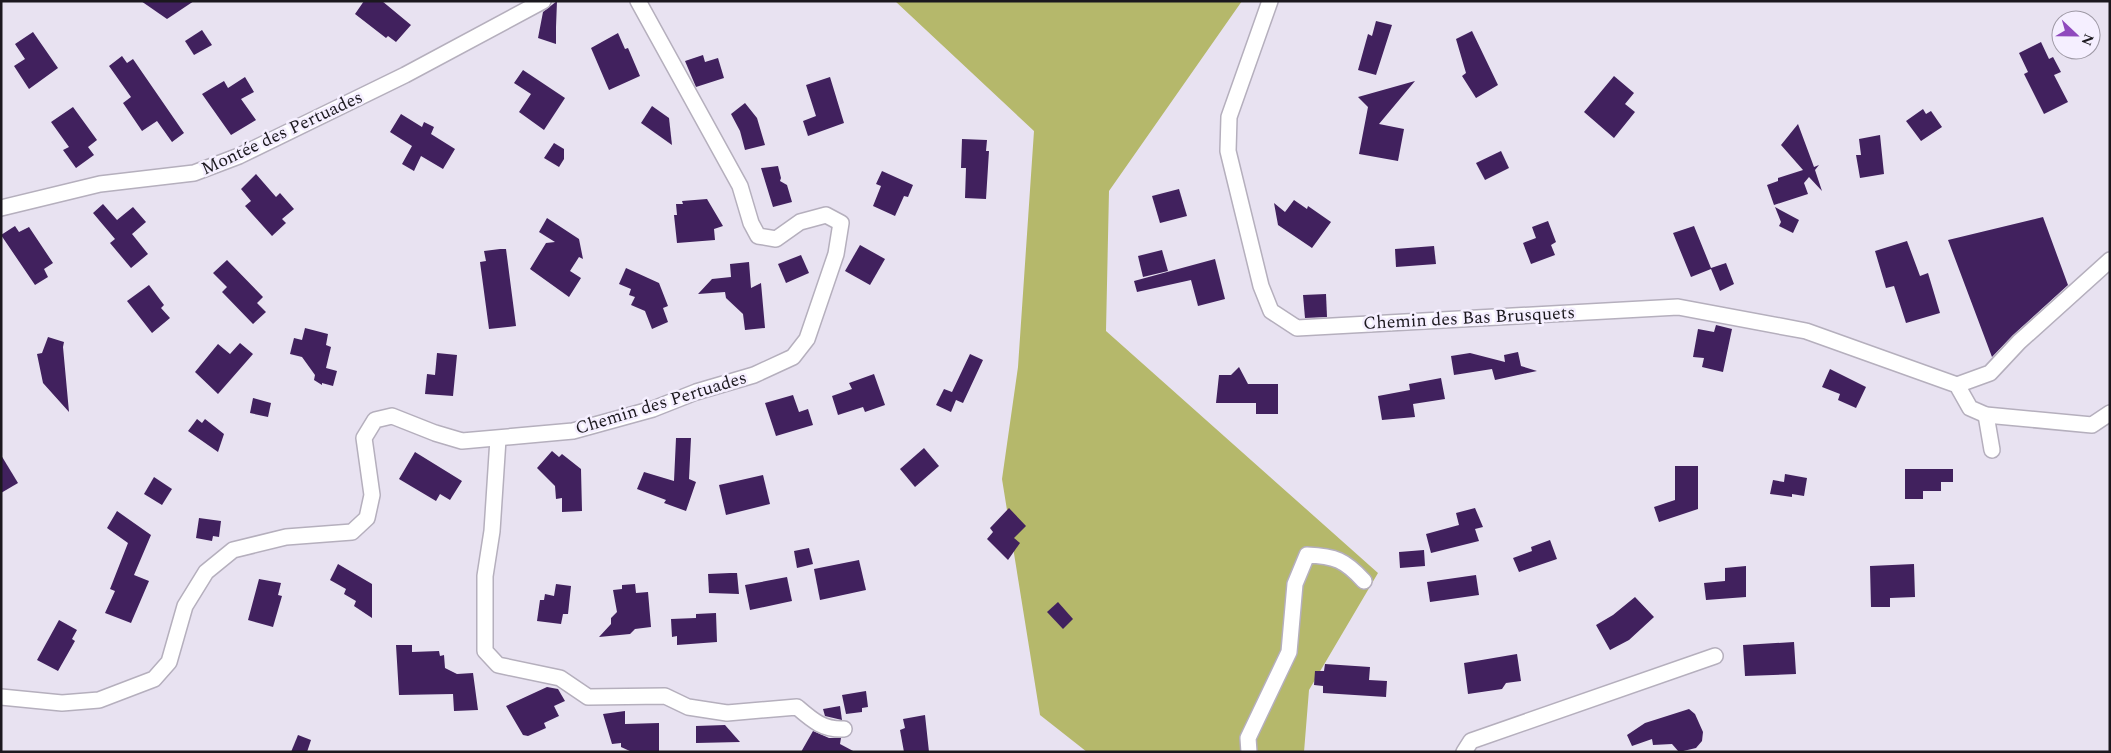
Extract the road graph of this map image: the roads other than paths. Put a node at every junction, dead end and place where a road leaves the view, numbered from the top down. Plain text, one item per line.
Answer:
1 (543, 1) edge
2 (638, 1) edge
3 (1270, 1) edge
4 (1, 208) edge
5 (2110, 260) edge
6 (1957, 385) junction
7 (2110, 413) edge
8 (1986, 414) junction
9 (498, 438) junction
10 (1992, 450) dead end
11 (1364, 581) dead end
12 (1715, 656) dead end
13 (1, 697) edge
14 (844, 729) dead end
15 (1250, 752) edge
16 (1464, 752) edge

1 - 4 street, Montée des Pertuades
2 - 9 street, Chemin des Pertuades
3 - 6 street, Chemin des Bas Brusquets
5 - 6 street
6 - 8 street
7 - 8 street
8 - 10 street
9 - 13 street, Chemin des Pertuades
9 - 14 street
11 - 15 street
12 - 16 street

